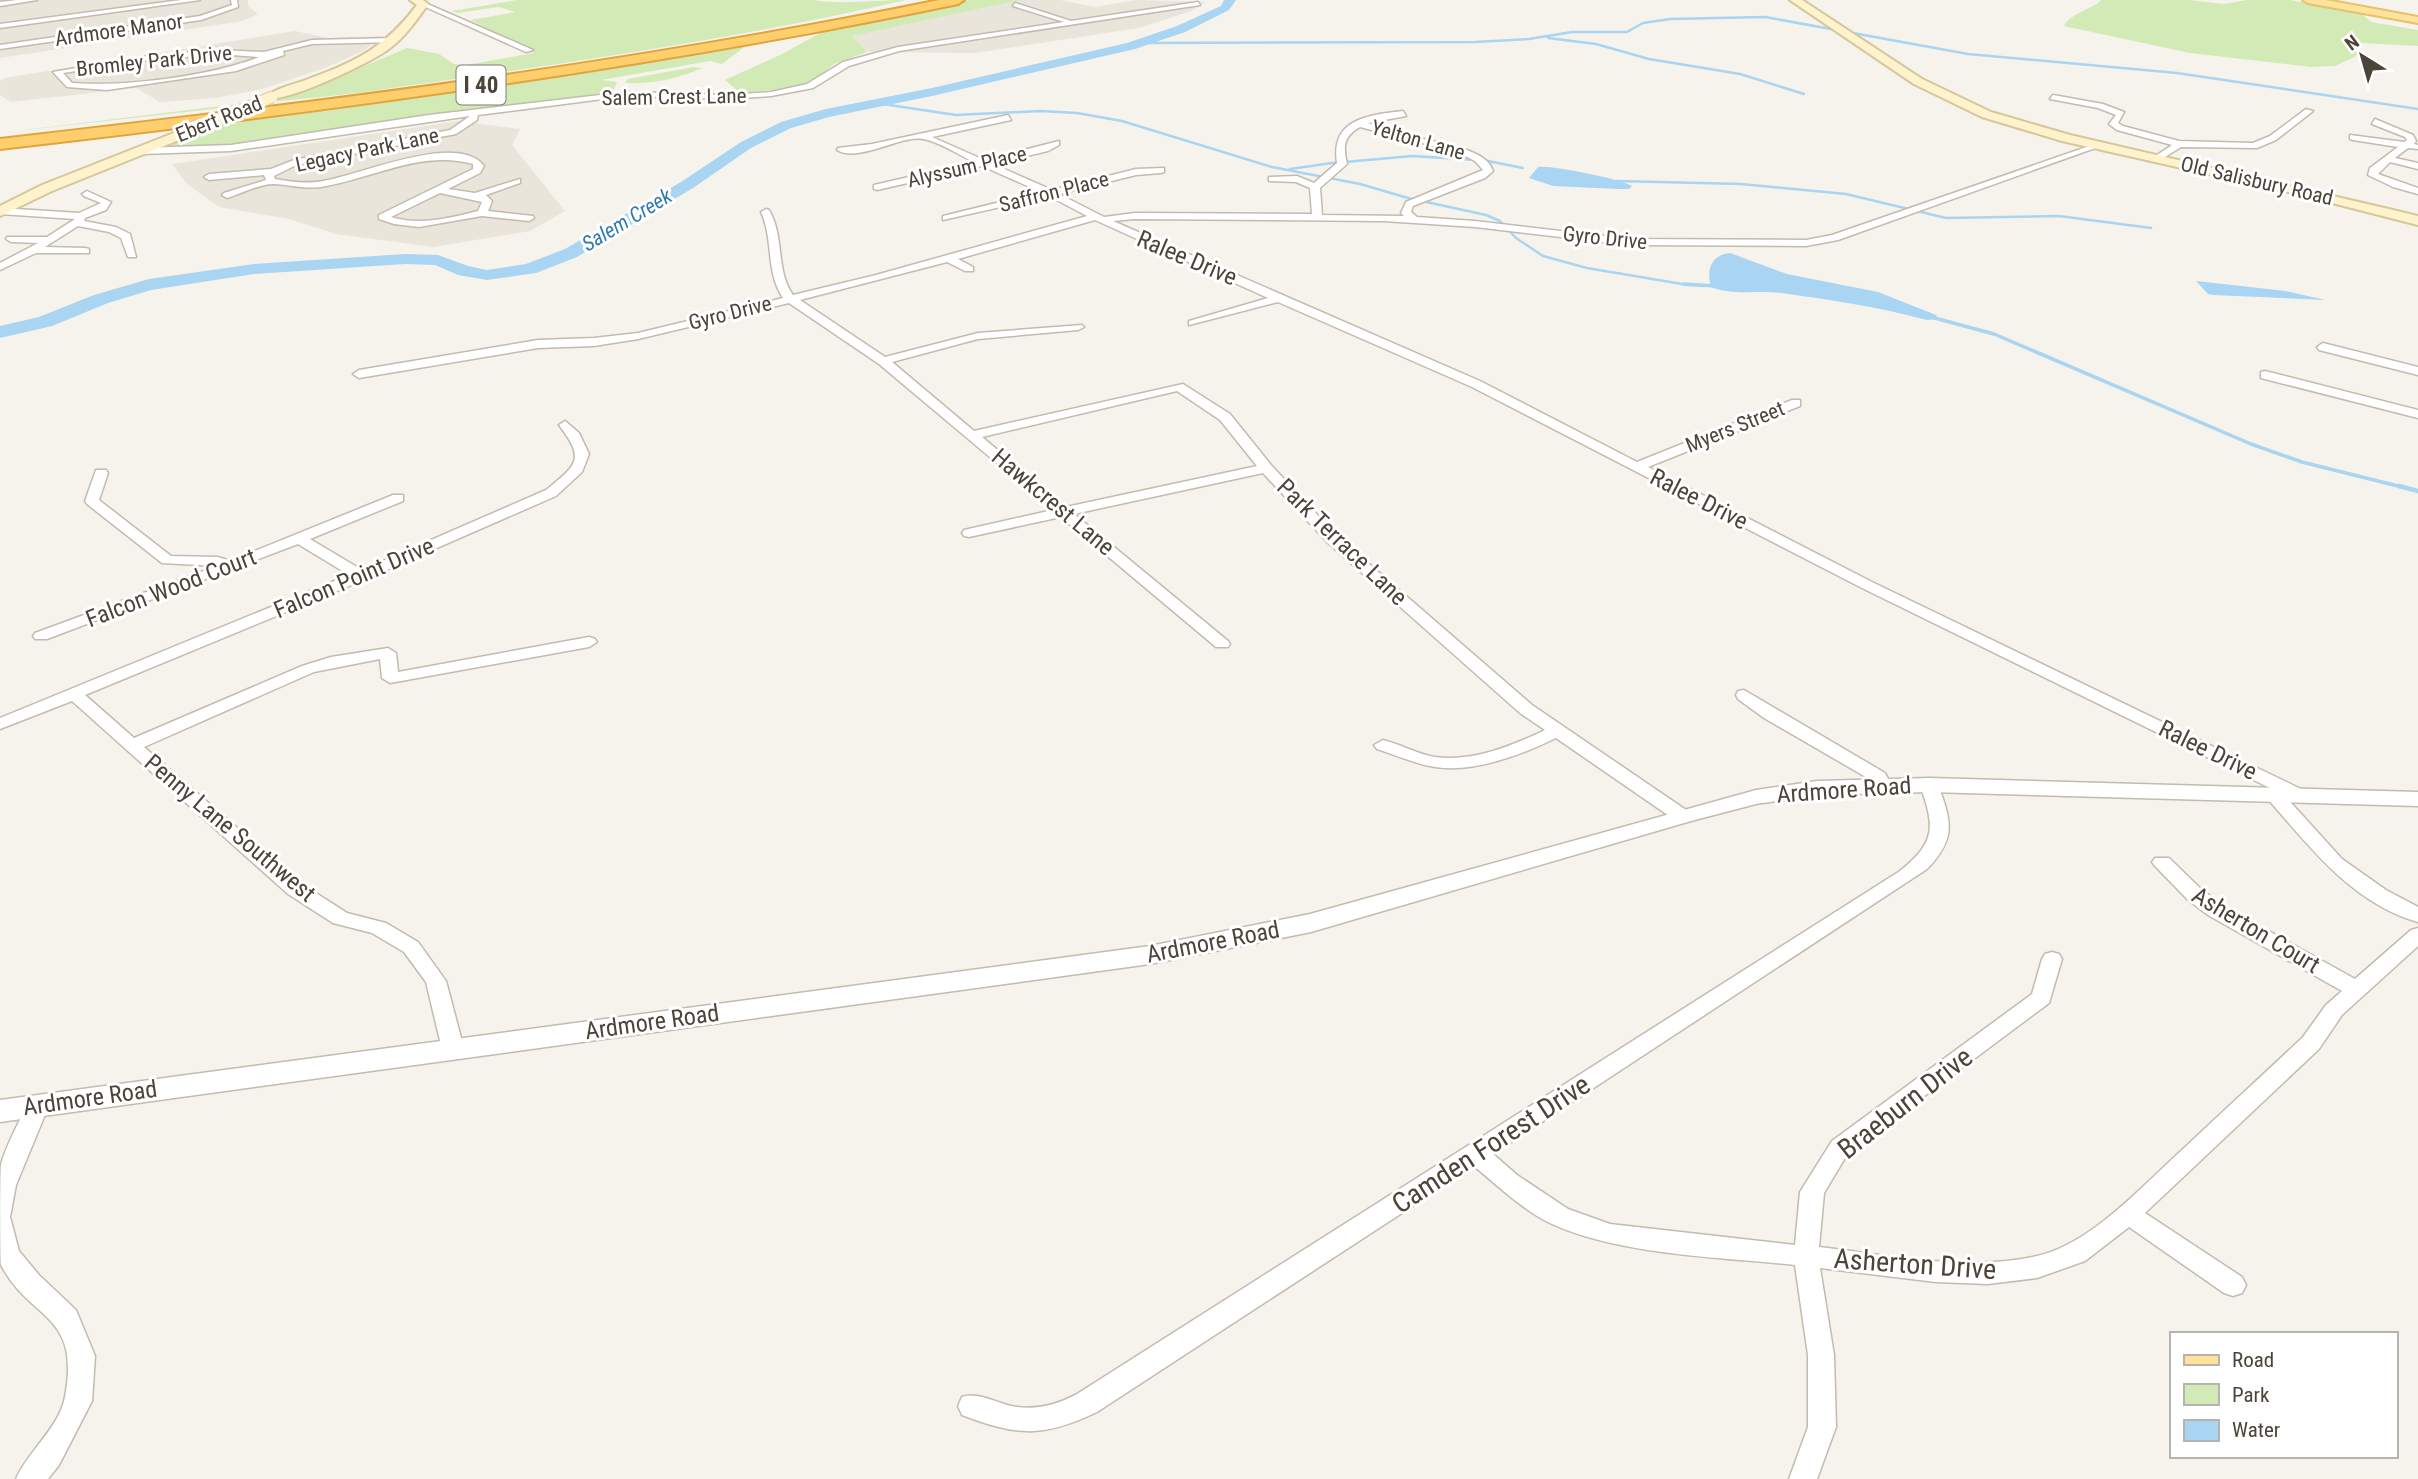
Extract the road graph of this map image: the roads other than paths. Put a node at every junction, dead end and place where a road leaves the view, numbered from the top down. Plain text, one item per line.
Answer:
1 (34, 0) edge
2 (197, 0) edge
3 (927, 0) edge
4 (958, 0) edge
5 (1795, 0) edge
6 (2308, 0) edge
7 (2317, 0) edge
8 (2337, 1) edge
9 (419, 2) edge
10 (235, 3) edge
11 (0, 4) edge
12 (1198, 4) dead end
13 (1015, 5) dead end
14 (1125, 15) junction
15 (2418, 18) edge
16 (1070, 23) junction
17 (1141, 23) dead end
18 (0, 26) edge
19 (1034, 28) junction
20 (965, 29) dead end
21 (985, 35) junction
22 (1054, 35) dead end
23 (923, 36) dead end
24 (345, 40) junction
25 (394, 40) junction
26 (933, 43) junction
27 (0, 47) edge
28 (529, 50) dead end
29 (334, 51) dead end
30 (264, 55) junction
31 (189, 76) junction
32 (201, 85) dead end
33 (2053, 97) dead end
34 (2309, 111) dead end
35 (474, 113) junction
36 (1403, 114) dead end
37 (1008, 118) dead end
38 (2375, 122) dead end
39 (1361, 124) junction
40 (0, 136) edge
41 (923, 136) junction
42 (2353, 137) dead end
43 (1056, 143) dead end
44 (0, 144) edge
45 (2179, 144) junction
46 (2095, 145) junction
47 (2413, 147) edge
48 (841, 150) dead end
49 (141, 151) junction
50 (2157, 159) junction
51 (2389, 159) junction
52 (986, 163) junction
53 (2418, 166) edge
54 (1161, 170) dead end
55 (209, 177) dead end
56 (272, 177) junction
57 (1272, 179) dead end
58 (517, 181) dead end
59 (877, 187) dead end
60 (1315, 187) junction
61 (439, 190) junction
62 (2418, 191) edge
63 (1051, 193) junction
64 (87, 194) dead end
65 (227, 195) dead end
66 (475, 195) junction
67 (0, 212) edge
68 (766, 212) dead end
69 (482, 213) junction
70 (1317, 217) junction
71 (529, 218) dead end
72 (947, 218) dead end
73 (1097, 218) junction
74 (1413, 219) junction
75 (79, 220) junction
76 (2418, 221) edge
77 (11, 239) dead end
78 (50, 240) junction
79 (34, 250) junction
80 (85, 251) dead end
81 (132, 255) dead end
82 (946, 257) junction
83 (0, 267) edge
84 (969, 269) dead end
85 (789, 298) junction
86 (1280, 298) junction
87 (1193, 323) dead end
88 (1078, 327) dead end
89 (2323, 347) dead end
90 (883, 361) junction
91 (2418, 371) edge
92 (359, 374) dead end
93 (2266, 375) dead end
94 (1796, 403) dead end
95 (2418, 414) edge
96 (565, 425) dead end
97 (973, 435) junction
98 (1636, 467) junction
99 (1266, 468) junction
100 (101, 473) dead end
101 (398, 498) dead end
102 (1066, 513) junction
103 (969, 533) dead end
104 (300, 539) junction
105 (229, 567) junction
106 (361, 576) junction
107 (41, 636) dead end
108 (589, 642) dead end
109 (1222, 644) dead end
110 (74, 694) junction
111 (1744, 695) dead end
112 (0, 724) edge
113 (1557, 732) junction
114 (133, 745) junction
115 (1383, 745) dead end
116 (1882, 785) junction
117 (1929, 785) junction
118 (2273, 794) junction
119 (2299, 795) junction
120 (2418, 799) edge
121 (1682, 817) junction
122 (2162, 862) dead end
123 (2418, 915) edge
124 (2418, 935) edge
125 (2052, 959) dead end
126 (2357, 990) junction
127 (453, 1049) junction
128 (38, 1105) junction
129 (0, 1111) edge
130 (1476, 1154) junction
131 (0, 1212) edge
132 (2128, 1214) junction
133 (0, 1222) edge
134 (1806, 1256) junction
135 (2233, 1285) dead end
136 (972, 1406) dead end
137 (30, 1479) edge
138 (1803, 1479) edge

1 - 11 street
2 - 18 street, Ardmore Manor
3 - 40 highway, I 40
4 - 44 highway, I 40
5 - 46 main road
6 - 15 main road
7 - 8 main road
8 - 15 main road
9 - 25 main road, Ebert Road
9 - 28 street
10 - 27 street, Ardmore Manor
12 - 14 street, Salem Crest Lane
13 - 16 street
14 - 16 street, Salem Crest Lane
14 - 17 street
16 - 19 street, Salem Crest Lane
19 - 21 street, Salem Crest Lane
19 - 22 street
20 - 21 street
21 - 26 street, Salem Crest Lane
23 - 26 street
24 - 25 street, Bromley Park Drive
24 - 29 street
24 - 30 street, Bromley Park Drive
25 - 49 main road, Ebert Road, bridge
26 - 35 street, Salem Crest Lane
30 - 31 street, Bromley Park Drive
30 - 31 street, Bromley Park Drive
31 - 32 street
33 - 45 street
34 - 45 street
35 - 49 street, Salem Crest Lane
35 - 56 street, Legacy Park Lane
36 - 39 street
37 - 41 street
38 - 47 street
39 - 60 street
39 - 74 street, Yelton Lane
41 - 48 street
41 - 52 street, Ralee Drive
42 - 47 street
43 - 52 street, Alyssum Place
45 - 50 street
46 - 50 main road, Old Salisbury Road
46 - 74 street, Gyro Drive
47 - 51 street
49 - 67 main road, Ebert Road
50 - 76 main road, Old Salisbury Road
51 - 53 street
51 - 62 street
52 - 59 street, Alyssum Place
52 - 63 street, Ralee Drive
54 - 63 street, Saffron Place
55 - 56 street
56 - 61 street, Legacy Park Lane
56 - 65 street
57 - 60 street
58 - 66 street
60 - 70 street
61 - 66 street
61 - 69 street, Legacy Park Lane
63 - 72 street, Saffron Place
63 - 73 street, Ralee Drive
64 - 75 street
66 - 69 street
67 - 75 street
68 - 85 street
69 - 71 street
70 - 73 street, Gyro Drive
70 - 74 street, Gyro Drive
73 - 82 street, Gyro Drive
73 - 86 street, Ralee Drive
75 - 78 street
75 - 81 street
77 - 78 street
78 - 79 street
79 - 80 street
79 - 83 street
82 - 84 street
82 - 85 street, Gyro Drive
85 - 90 street, Hawkcrest Lane
85 - 92 street, Gyro Drive
86 - 87 street
86 - 98 street, Ralee Drive
88 - 90 street
89 - 91 street
90 - 97 street, Hawkcrest Lane
93 - 95 street
94 - 98 street, Myers Street
96 - 106 street, Falcon Point Drive
97 - 99 street, Park Terrace Lane
97 - 102 street, Hawkcrest Lane
98 - 119 street, Ralee Drive
99 - 102 street
99 - 113 street, Park Terrace Lane
100 - 105 street
101 - 104 street, Falcon Wood Court
102 - 103 street
102 - 109 street, Hawkcrest Lane
104 - 105 street, Falcon Wood Court
104 - 106 street
105 - 107 street, Falcon Wood Court
106 - 110 street, Falcon Point Drive
108 - 114 street
110 - 112 street, Falcon Point Drive
110 - 114 street, Penny Lane Southwest
111 - 116 street
113 - 115 street
113 - 121 street, Park Terrace Lane
114 - 127 street, Penny Lane Southwest
116 - 117 street, Ardmore Road
116 - 121 street, Ardmore Road
117 - 118 street, Ardmore Road
117 - 130 street, Camden Forest Drive
118 - 119 street, Ardmore Road
118 - 123 street
119 - 120 street, Ardmore Road
121 - 127 street, Ardmore Road
122 - 126 street, Asherton Court
124 - 126 street, Asherton Drive
125 - 134 street, Braeburn Drive
126 - 132 street, Asherton Drive
127 - 128 street, Ardmore Road
128 - 129 street, Ardmore Road
128 - 131 street
130 - 134 street, Asherton Drive
130 - 136 street, Camden Forest Drive
132 - 134 street, Asherton Drive
132 - 135 street
133 - 137 street
134 - 138 street, Braeburn Drive

